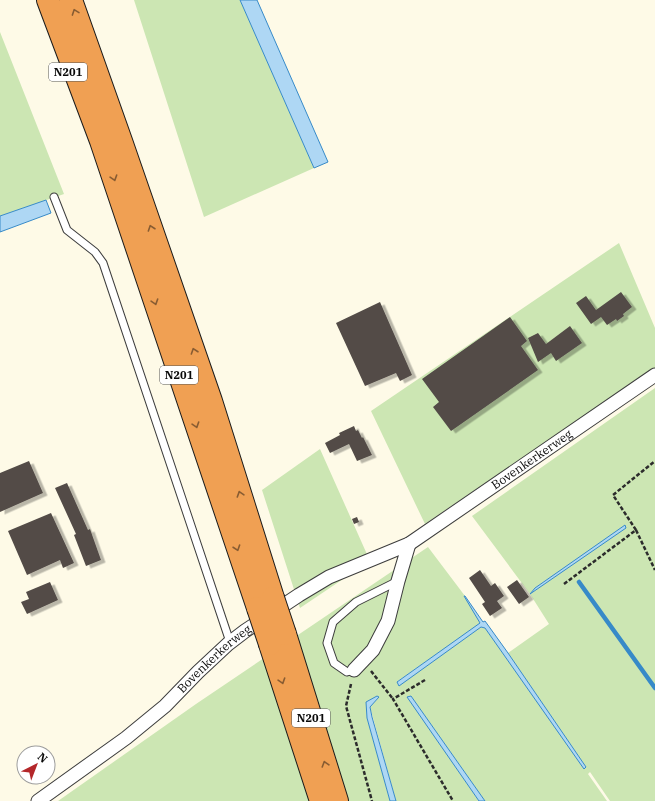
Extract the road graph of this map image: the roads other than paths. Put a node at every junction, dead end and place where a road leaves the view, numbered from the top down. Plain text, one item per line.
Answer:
1 (39, 0) edge
2 (48, 0) edge
3 (70, 0) edge
4 (86, 0) edge
5 (111, 141) junction
6 (54, 197) dead end
7 (655, 375) edge
8 (409, 544) junction
9 (398, 581) junction
10 (277, 639) junction
11 (230, 642) junction
12 (358, 665) joint
13 (38, 801) edge
14 (321, 801) edge
15 (337, 801) edge

1 - 5 highway, N201
2 - 5 highway, N201
5 -> 3 highway, N201
4 - 5 highway, N201
5 - 10 highway, N201, bridge
6 - 11 lane
7 - 8 street, Bovenkerkerweg
8 - 9 street
8 - 11 street, Bovenkerkerweg
9 - 12 street
9 - 12 lane
10 -> 14 highway, N201
15 -> 10 highway, N201
11 - 13 street, Bovenkerkerweg

